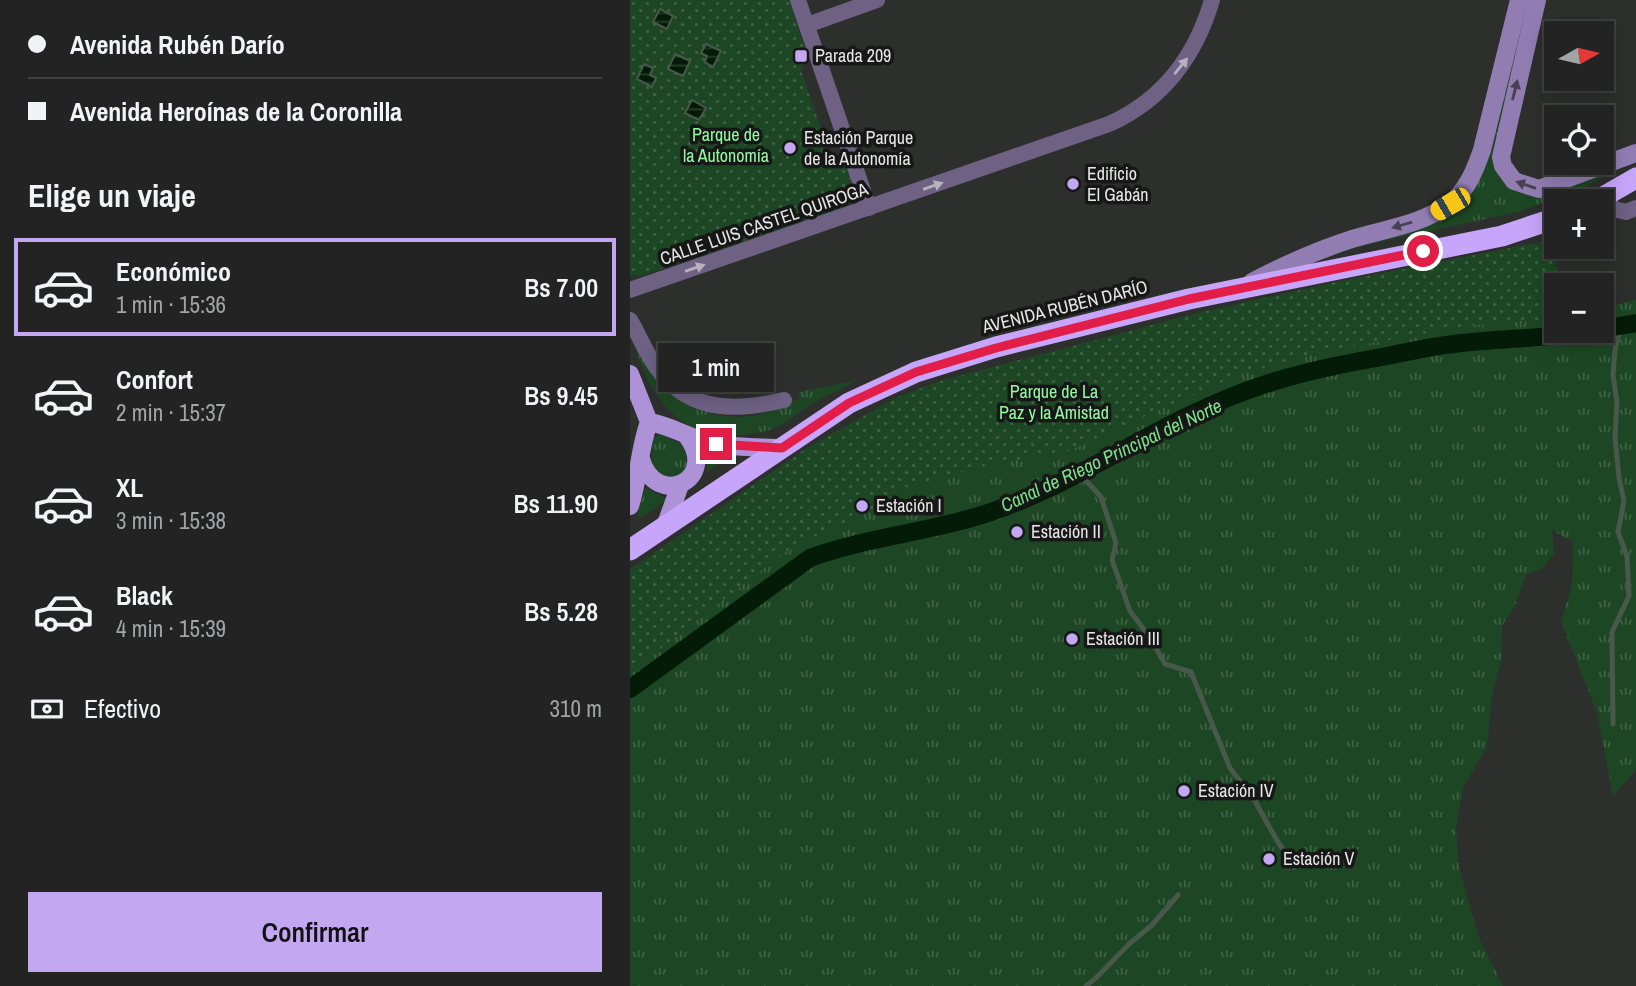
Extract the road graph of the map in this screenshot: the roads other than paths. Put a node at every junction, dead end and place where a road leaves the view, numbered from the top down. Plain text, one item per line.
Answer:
1 (798, 0) edge
2 (877, 0) edge
3 (1212, 0) edge
4 (1519, 0) edge
5 (1537, 0) edge
6 (807, 25) junction
7 (1636, 153) edge
8 (1636, 178) edge
9 (1614, 191) edge
10 (869, 208) junction
11 (1636, 208) edge
12 (1614, 209) edge
13 (1544, 222) edge
14 (1239, 288) junction
15 (630, 290) edge
16 (630, 320) edge
17 (630, 374) edge
18 (785, 400) dead end
19 (649, 422) junction
20 (687, 436) junction
21 (782, 448) junction
22 (641, 458) junction
23 (683, 482) junction
24 (726, 486) junction
25 (630, 506) edge
26 (666, 524) junction
27 (630, 550) edge

1 - 6 street
2 - 6 street
10 -> 3 street, CALLE LUIS CASTEL QUIROGA
4 -> 14 main road
7 -> 5 main road
6 - 10 street
8 - 9 highway
15 -> 10 street, CALLE LUIS CASTEL QUIROGA
11 - 12 street
13 - 14 highway, AVENIDA RUBÉN DARÍO
14 - 21 highway, AVENIDA RUBÉN DARÍO
16 - 18 street
17 - 19 main road
19 - 20 main road
19 - 22 main road
20 - 21 main road
20 - 23 main road
21 - 24 highway, AVENIDA RUBÉN DARÍO
22 - 23 main road
22 - 25 main road
23 - 24 main road
23 - 26 main road
24 - 26 highway, AVENIDA RUBÉN DARÍO
26 - 27 highway, AVENIDA RUBÉN DARÍO

